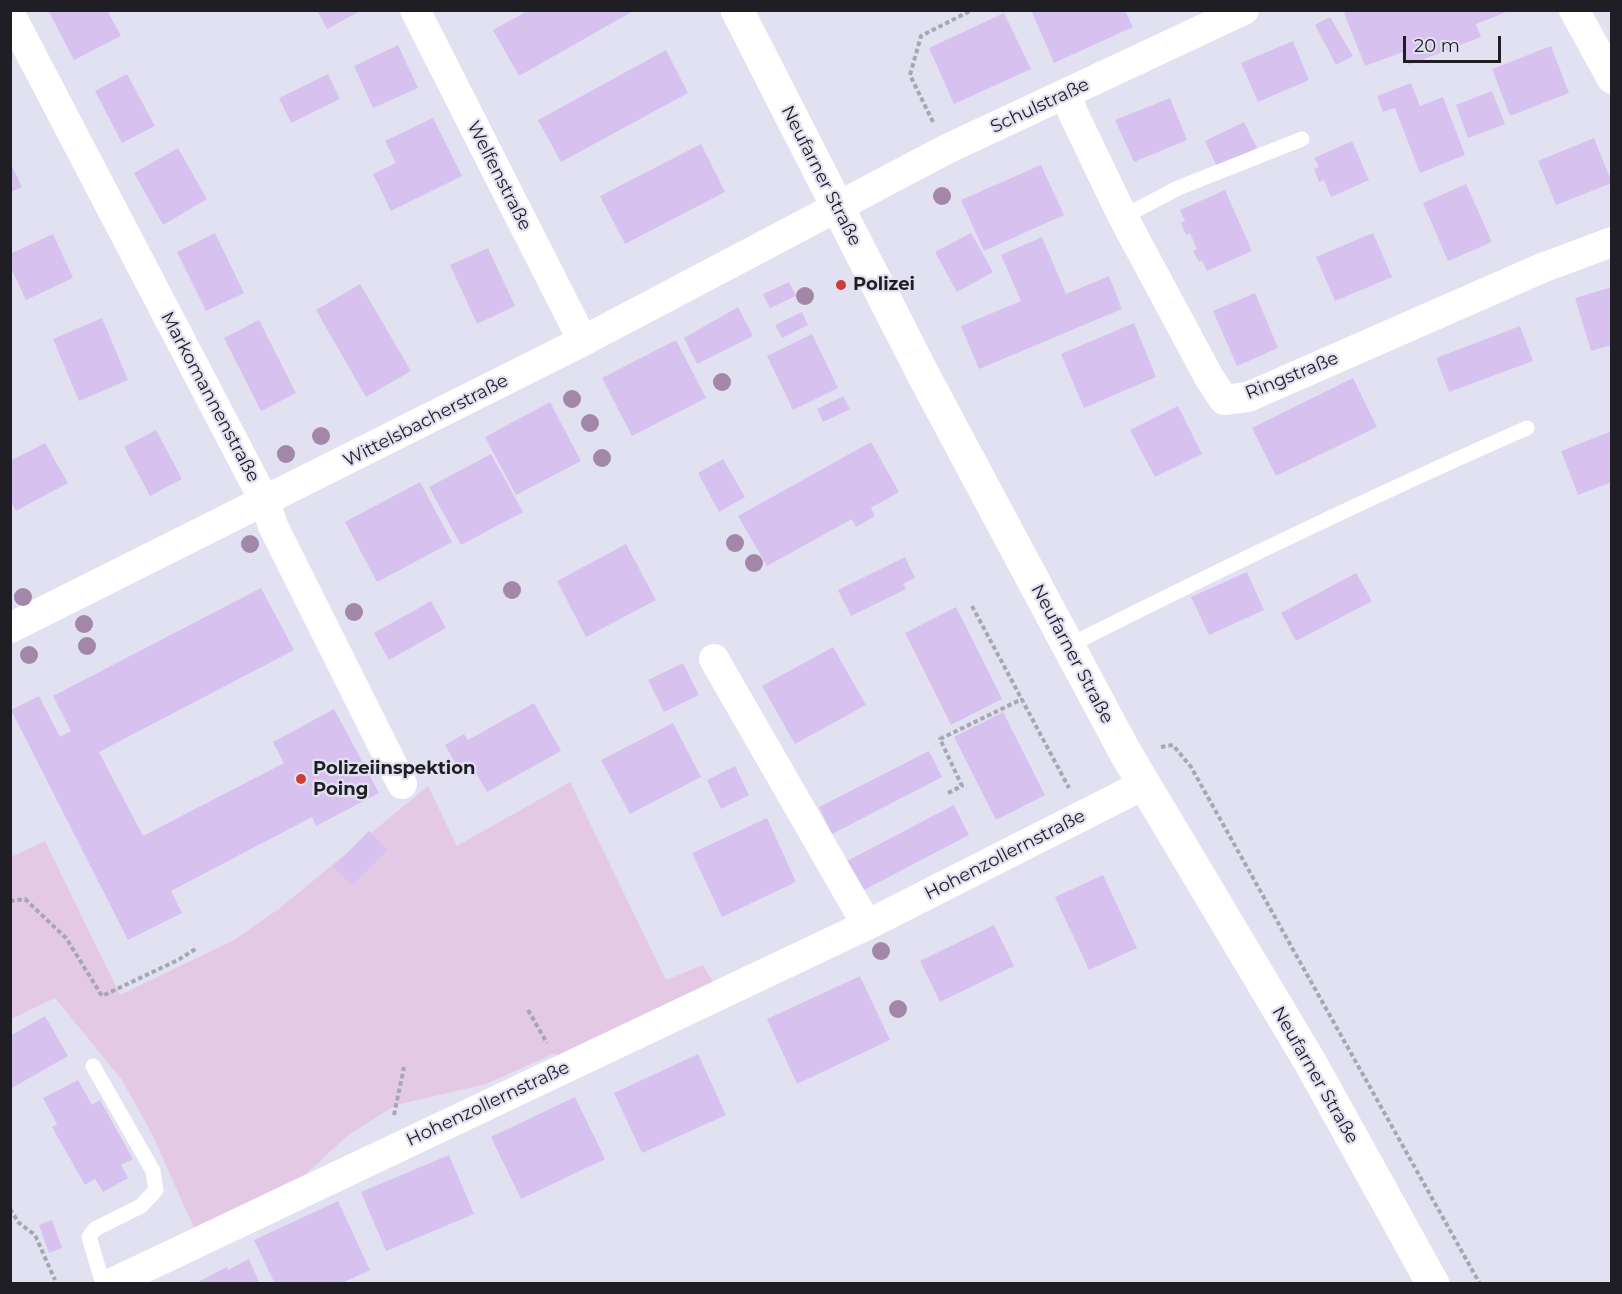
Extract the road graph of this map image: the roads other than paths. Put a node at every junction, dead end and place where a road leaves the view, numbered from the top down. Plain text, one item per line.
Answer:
1 (415, 10) edge
2 (737, 10) edge
3 (1244, 10) edge
4 (1575, 10) edge
5 (10, 14) edge
6 (1611, 79) edge
7 (1067, 93) junction
8 (1302, 139) dead end
9 (838, 207) junction
10 (1123, 217) junction
11 (1611, 242) edge
12 (583, 341) junction
13 (1527, 428) dead end
14 (264, 502) junction
15 (10, 628) edge
16 (1068, 646) junction
17 (714, 659) dead end
18 (402, 784) dead end
19 (1143, 785) junction
20 (867, 925) junction
21 (93, 1066) dead end
22 (104, 1284) edge
23 (110, 1284) edge
24 (1433, 1284) edge

1 - 12 street, Welfenstraße
2 - 9 street, Neufarner Straße
3 - 7 street, Schulstraße
4 - 6 street
5 - 14 street, Markomannenstraße
7 - 9 street, Schulstraße
7 - 10 street, Ringstraße
8 - 10 lane
9 - 12 street, Wittelsbacherstraße
9 - 16 street, Neufarner Straße
10 - 11 street, Ringstraße
12 - 14 street, Wittelsbacherstraße
13 - 16 lane
14 - 15 street, Wittelsbacherstraße
14 - 18 street, Markomannenstraße
16 - 19 street, Neufarner Straße
17 - 20 street
19 - 20 street, Hohenzollernstraße
19 - 24 street, Neufarner Straße
20 - 23 street, Hohenzollernstraße
21 - 22 lane

